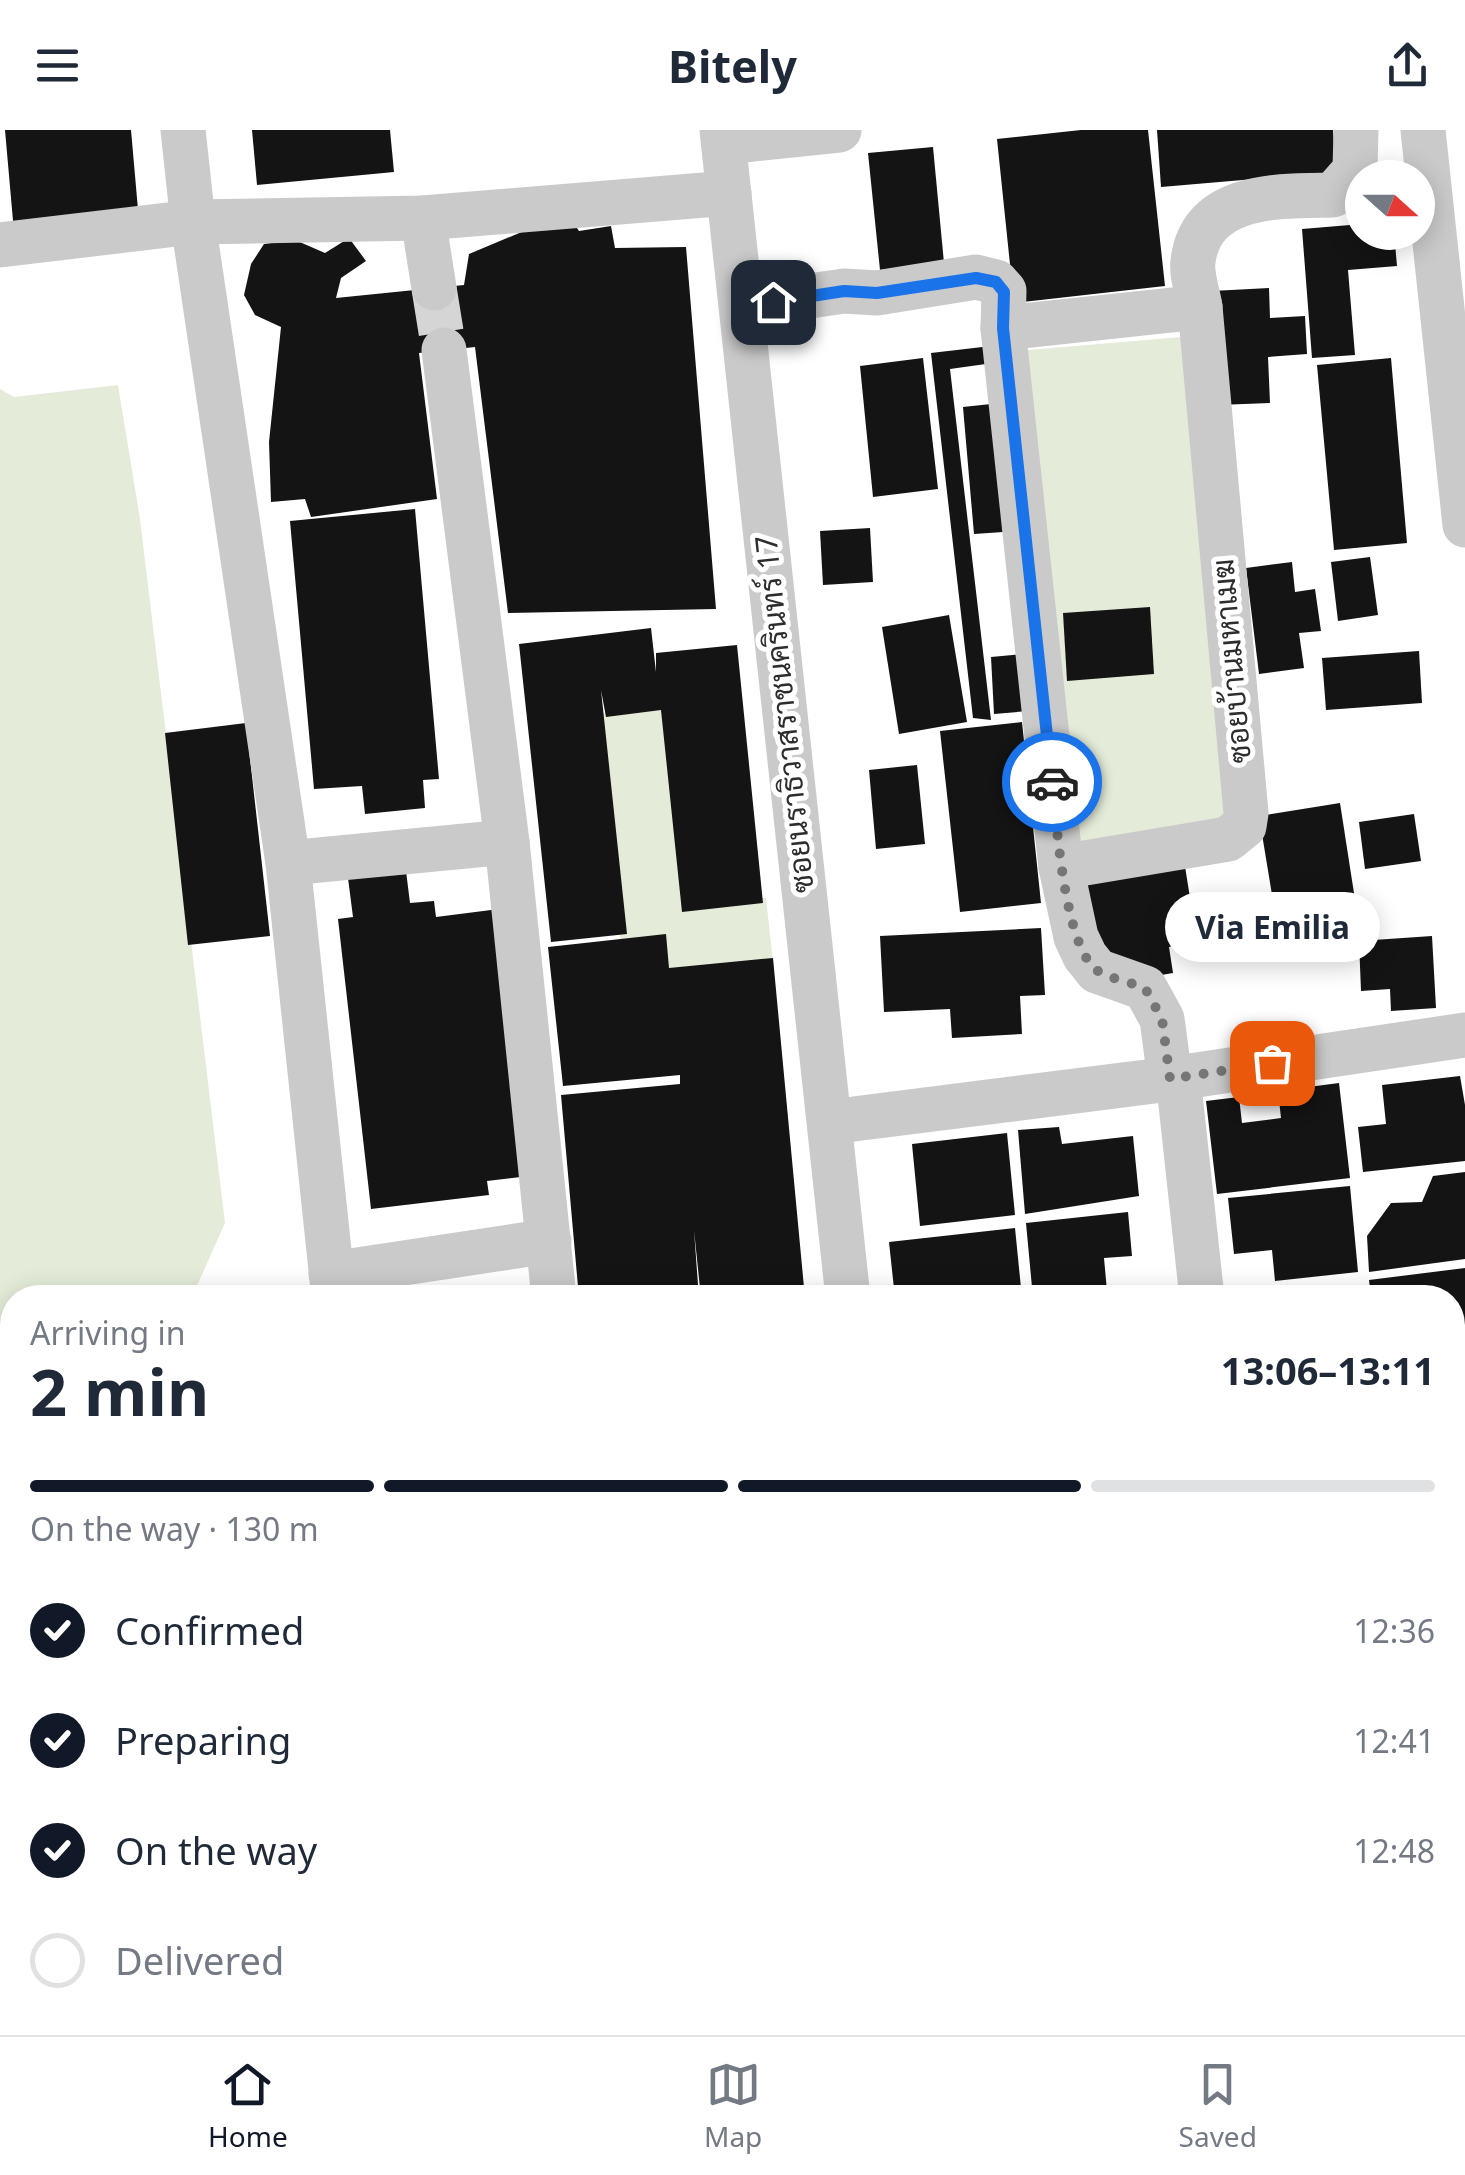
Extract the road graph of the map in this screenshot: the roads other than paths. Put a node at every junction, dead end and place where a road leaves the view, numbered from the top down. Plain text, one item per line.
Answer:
1 (184, 130) edge
2 (839, 130) edge
3 (1356, 130) edge
4 (1423, 130) edge
5 (723, 136) edge
6 (729, 193) junction
7 (423, 218) junction
8 (193, 222) junction
9 (0, 245) edge
10 (434, 288) tunnel mouth
11 (742, 306) junction
12 (1200, 308) junction
13 (1003, 328) junction
14 (444, 350) tunnel mouth
15 (1465, 525) edge
16 (507, 842) junction
17 (288, 863) junction
18 (1061, 867) junction
19 (1465, 1035) edge
20 (1174, 1078) junction
21 (830, 1122) junction
22 (549, 1241) junction
23 (332, 1285) edge
24 (337, 1285) edge
25 (553, 1285) edge
26 (847, 1285) edge
27 (1200, 1285) edge

1 - 8 street
2 - 5 street
3 - 12 street, ซอยบ้านมหาเมฆ
4 - 15 street
5 - 6 street, ซอยนราธิวาสราชนครินทร์ 17
6 - 7 street
6 - 11 street, ซอยนราธิวาสราชนครินทร์ 17
7 - 8 street
7 - 10 street
8 - 9 street
8 - 17 street
11 - 13 street
11 - 21 street, ซอยนราธิวาสราชนครินทร์ 17
12 - 13 street
12 - 18 street, ซอยบ้านมหาเมฆ
13 - 18 street
14 - 16 street
16 - 17 street
16 - 22 street
17 - 23 street
18 - 20 street
19 - 20 street
20 - 21 street
20 - 27 street
21 - 26 street, ซอยนราธิวาสราชนครินทร์ 17
22 - 24 street
22 - 25 street

